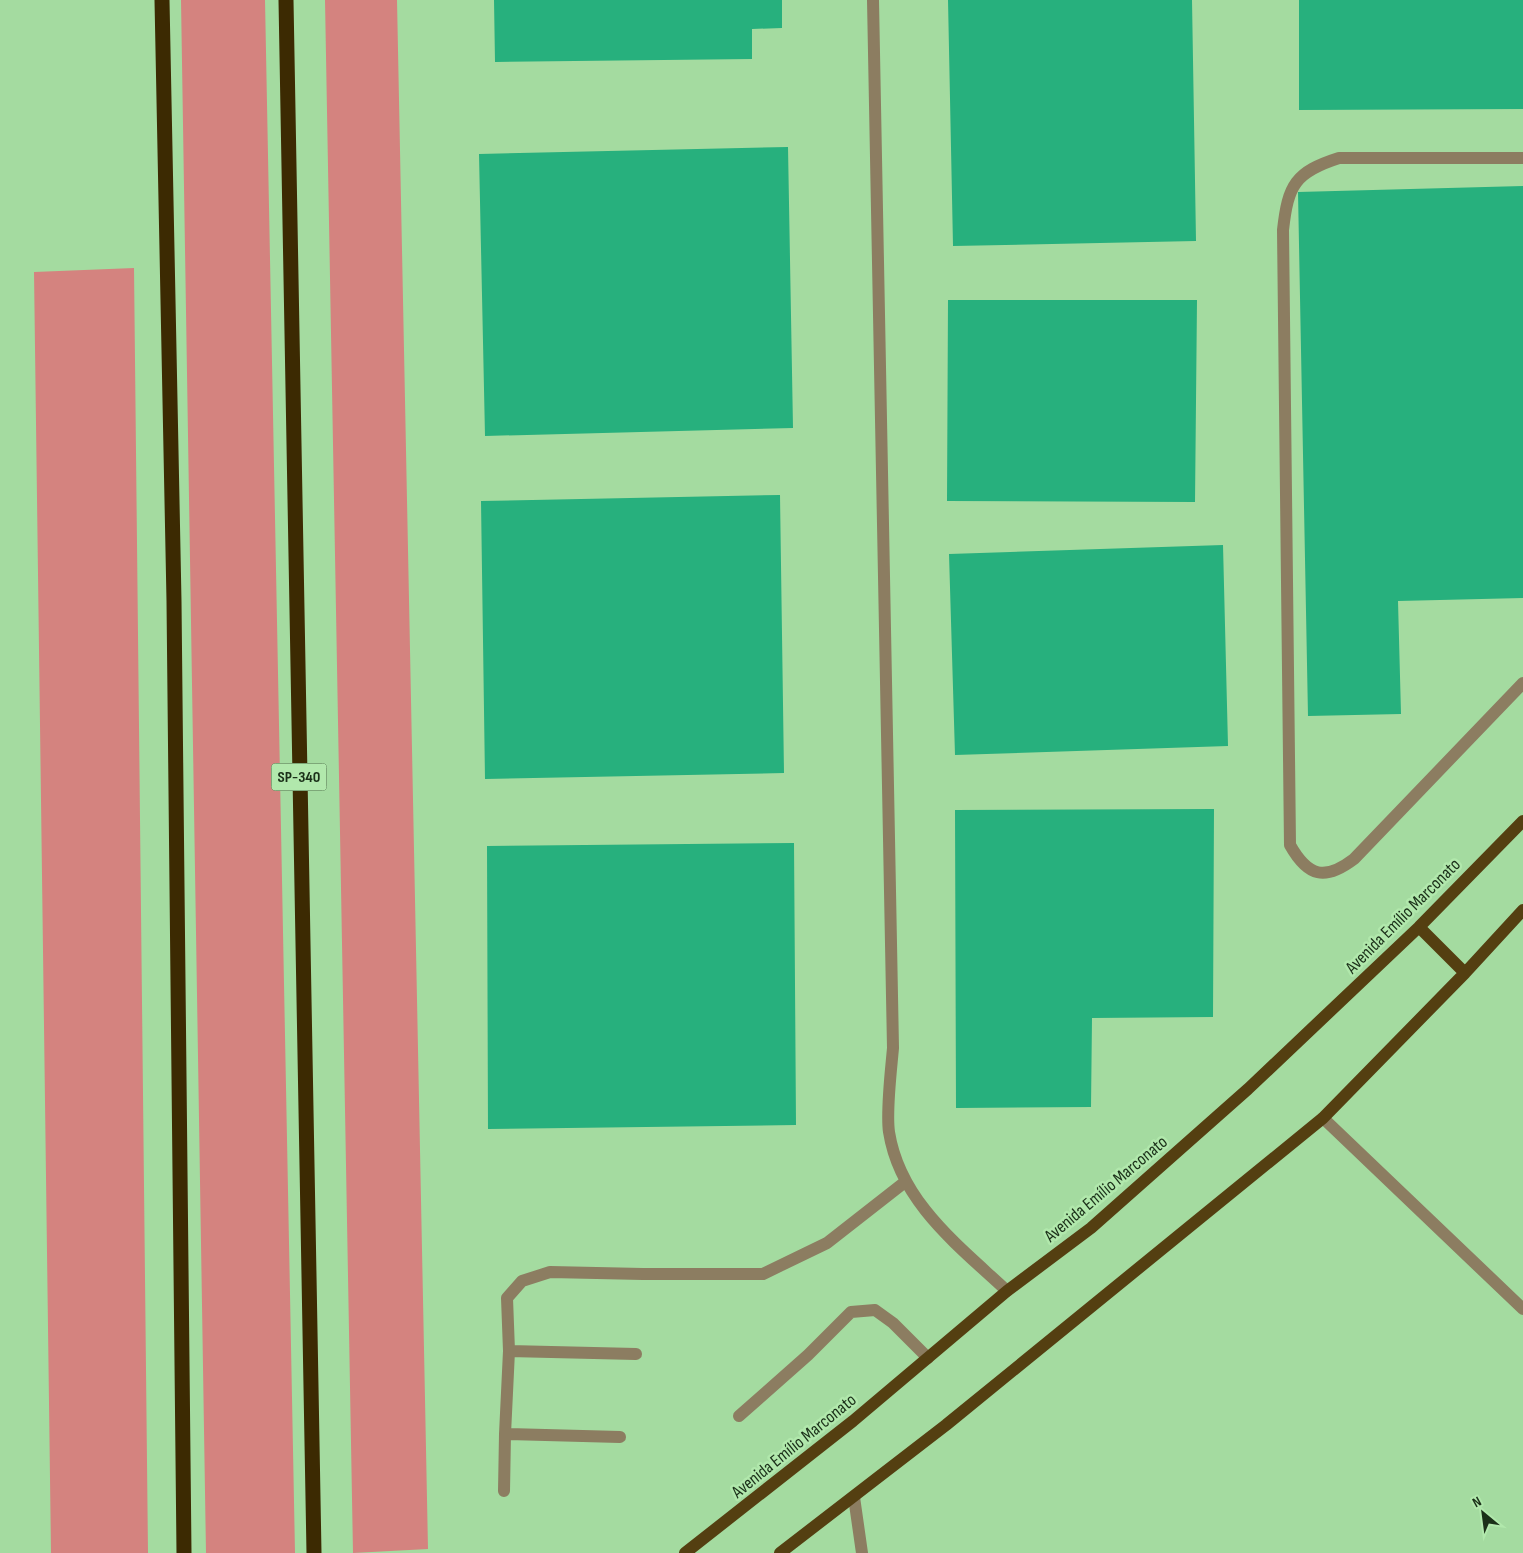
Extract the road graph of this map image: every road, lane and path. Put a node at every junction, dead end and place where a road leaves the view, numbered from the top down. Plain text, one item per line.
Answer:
1 (162, 0) edge
2 (286, 0) edge
3 (873, 0) edge
4 (1523, 158) edge
5 (1523, 683) edge
6 (1523, 821) edge
7 (1523, 910) edge
8 (1419, 928) junction
9 (1465, 973) junction
10 (1322, 1118) junction
11 (905, 1182) junction
12 (1007, 1291) junction
13 (1523, 1309) edge
14 (509, 1351) junction
15 (636, 1354) dead end
16 (928, 1358) junction
17 (739, 1416) dead end
18 (505, 1434) junction
19 (620, 1437) dead end
20 (504, 1491) dead end
21 (854, 1497) junction
22 (184, 1553) edge
23 (314, 1553) edge
24 (685, 1553) edge
25 (780, 1553) edge
26 (862, 1553) edge

1 - 22 highway
2 - 23 highway, SP-340
3 - 11 lane
4 - 5 lane
6 - 8 main road, Avenida Emílio Marconato
7 - 9 main road
8 - 9 main road
8 - 12 main road, Avenida Emílio Marconato
9 - 10 main road
10 - 13 lane
10 - 21 main road
11 - 12 lane
11 - 14 lane
12 - 16 main road, Avenida Emílio Marconato
14 - 15 lane
14 - 18 lane
16 - 17 lane
16 - 24 main road, Avenida Emílio Marconato
18 - 19 lane
18 - 20 lane
21 - 25 main road
21 - 26 lane

